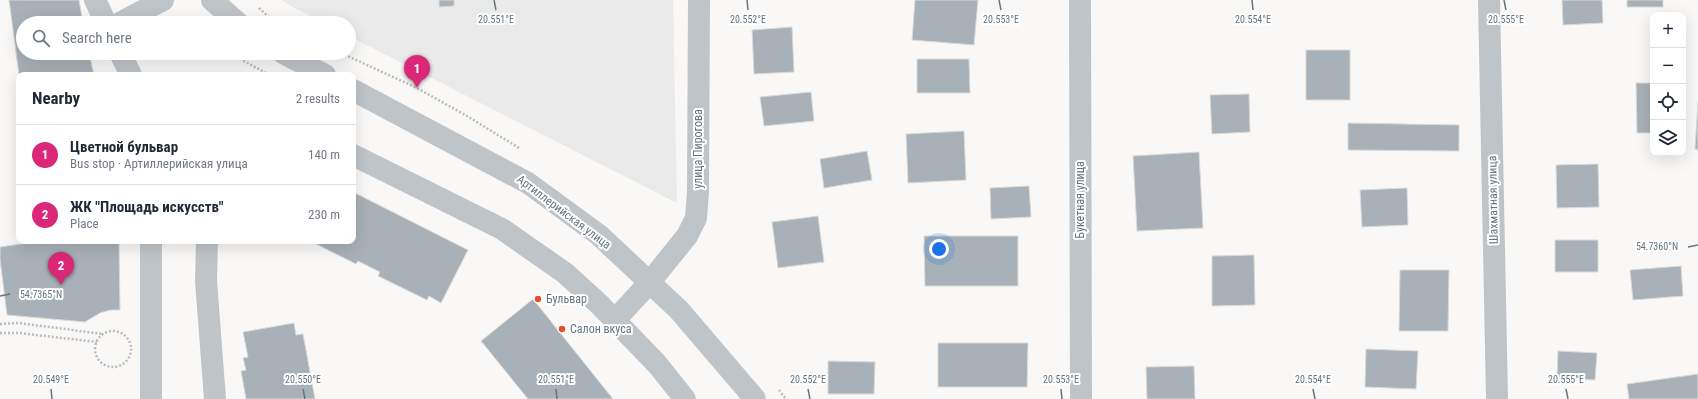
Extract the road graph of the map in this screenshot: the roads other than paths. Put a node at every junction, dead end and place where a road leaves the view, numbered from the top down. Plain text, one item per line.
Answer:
1 (95, 0) edge
2 (163, 0) edge
3 (212, 0) edge
4 (699, 0) edge
5 (1080, 0) edge
6 (1489, 0) edge
7 (103, 16) edge
8 (133, 16) edge
9 (230, 16) edge
10 (124, 60) edge
11 (296, 60) edge
12 (130, 72) edge
13 (319, 72) edge
14 (356, 92) edge
15 (356, 156) edge
16 (151, 244) edge
17 (207, 244) edge
18 (649, 283) junction
19 (615, 320) junction
20 (151, 399) edge
21 (215, 399) edge
22 (685, 399) edge
23 (755, 399) edge
24 (1082, 399) edge
25 (1497, 399) edge

1 - 7 street
2 - 8 street
3 - 9 street
4 - 18 street, улица Пирогова
5 - 24 street, Букетная улица
6 - 25 street, Шахматная улица
10 - 12 street
11 - 13 street
14 - 18 street, Артиллерийская улица
15 - 19 street
16 - 20 street
17 - 21 street
18 - 19 street, улица Пирогова
18 - 23 street, Артиллерийская улица
19 - 22 street

